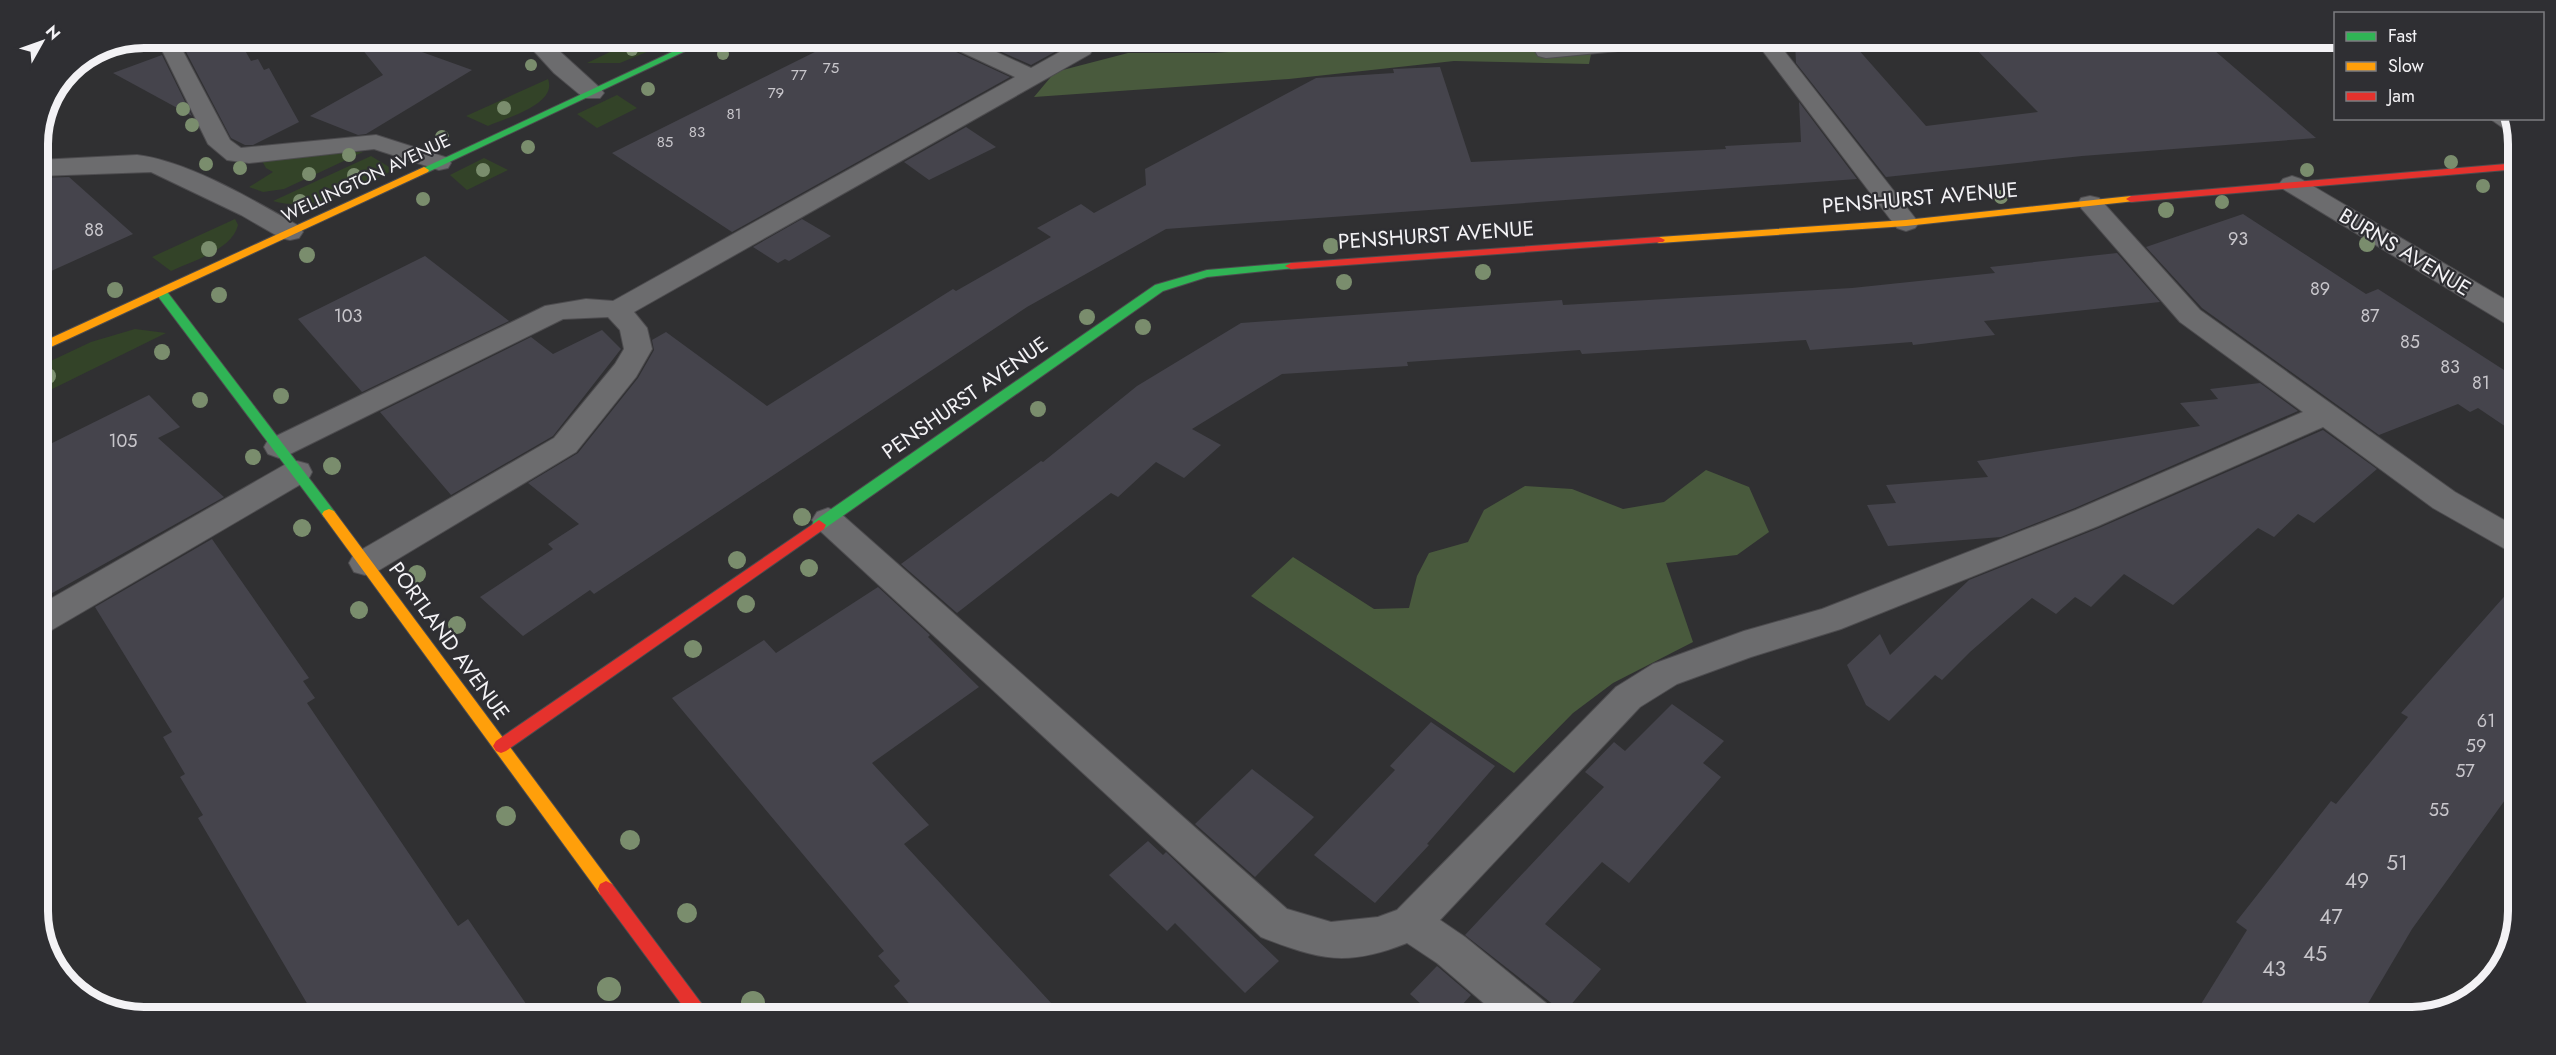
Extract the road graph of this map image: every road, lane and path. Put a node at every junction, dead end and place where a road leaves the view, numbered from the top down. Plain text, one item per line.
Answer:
1 (170, 48) edge
2 (543, 48) edge
3 (687, 48) edge
4 (971, 48) edge
5 (1579, 48) edge
6 (1771, 48) edge
7 (1082, 49) dead end
8 (1546, 51) dead end
9 (1032, 77) junction
10 (592, 93) junction
11 (440, 163) junction
12 (48, 167) edge
13 (2508, 167) edge
14 (2292, 184) junction
15 (2090, 203) junction
16 (1906, 223) junction
17 (290, 232) junction
18 (161, 292) junction
19 (617, 310) junction
20 (2508, 313) edge
21 (48, 345) edge
22 (2324, 415) junction
23 (288, 459) junction
24 (828, 520) junction
25 (2508, 536) edge
26 (365, 563) junction
27 (48, 615) edge
28 (501, 746) junction
29 (1411, 923) junction
30 (694, 1007) edge
31 (1519, 1007) edge

1 - 11 lane
2 - 10 street
3 - 10 street, WELLINGTON AVENUE
4 - 9 lane
5 - 8 lane
6 - 16 lane
7 - 9 lane
9 - 19 lane
10 - 11 street, WELLINGTON AVENUE
11 - 17 street, WELLINGTON AVENUE
12 - 17 street
13 - 14 street, PENSHURST AVENUE
14 - 15 street, PENSHURST AVENUE
14 - 20 street, BURNS AVENUE
15 - 16 street, PENSHURST AVENUE
15 - 22 lane
16 - 24 street, PENSHURST AVENUE
17 - 18 street, WELLINGTON AVENUE
18 - 21 street, WELLINGTON AVENUE
18 - 23 street, PORTLAND AVENUE
19 - 23 lane
19 - 26 lane
22 - 25 lane
22 - 29 lane
23 - 26 street, PORTLAND AVENUE
23 - 27 lane
24 - 28 street, PENSHURST AVENUE
24 - 29 lane
26 - 28 street, PORTLAND AVENUE
28 - 30 street, PORTLAND AVENUE
29 - 31 lane

